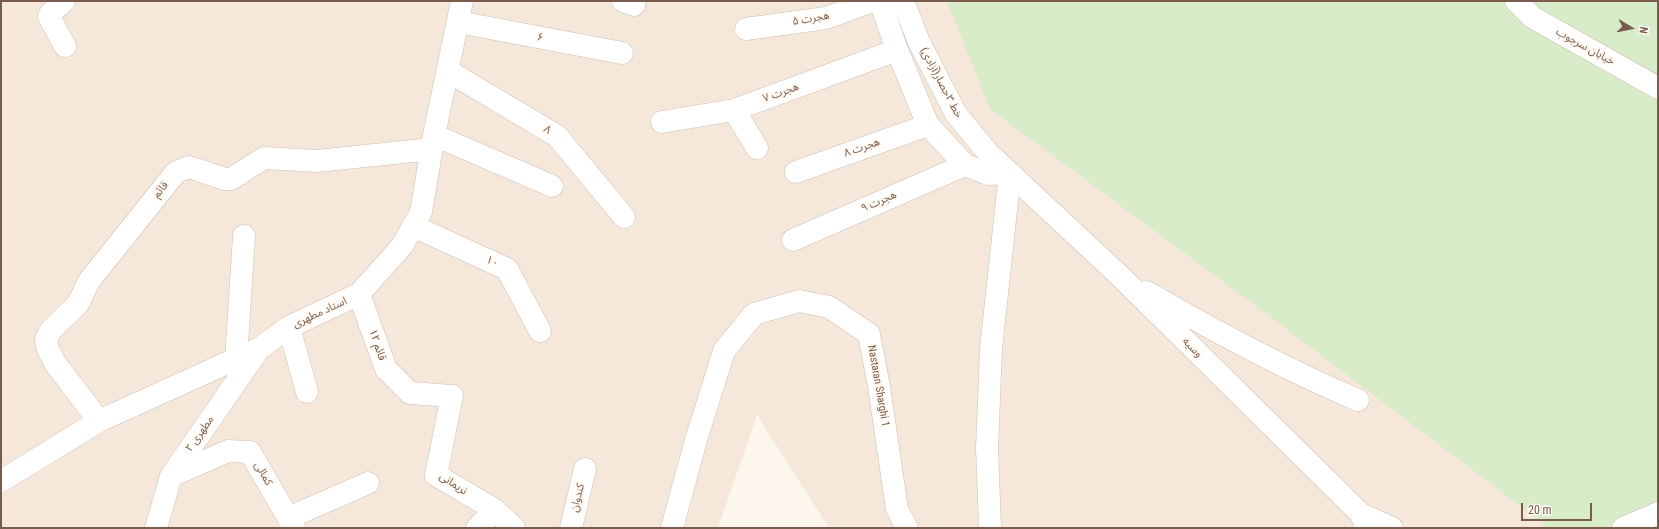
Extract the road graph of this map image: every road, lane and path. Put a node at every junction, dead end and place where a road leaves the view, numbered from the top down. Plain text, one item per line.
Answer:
1 (64, 1) edge
2 (462, 1) edge
3 (873, 1) edge
4 (880, 1) edge
5 (903, 1) edge
6 (1516, 1) edge
7 (458, 22) junction
8 (746, 29) dead end
9 (65, 46) dead end
10 (897, 50) junction
11 (622, 53) dead end
12 (448, 71) junction
13 (1658, 88) edge
14 (734, 110) junction
15 (662, 122) dead end
16 (928, 125) junction
17 (433, 142) junction
18 (757, 148) dead end
19 (965, 165) junction
20 (796, 172) dead end
21 (1010, 173) junction
22 (552, 186) dead end
23 (624, 216) dead end
24 (412, 226) junction
25 (244, 236) dead end
26 (793, 240) dead end
27 (1120, 276) junction
28 (359, 294) junction
29 (289, 327) junction
30 (540, 331) dead end
31 (260, 348) junction
32 (236, 359) junction
33 (307, 392) dead end
34 (452, 396) joint
35 (1358, 400) dead end
36 (99, 422) junction
37 (585, 469) dead end
38 (171, 476) junction
39 (1, 481) edge
40 (368, 483) dead end
41 (495, 510) junction
42 (1658, 513) edge
43 (1364, 521) edge
44 (291, 523) edge
45 (156, 528) edge
46 (477, 528) edge
47 (514, 528) edge
48 (571, 528) edge
49 (672, 528) edge
50 (908, 528) edge
51 (990, 528) edge
52 (1392, 528) edge
53 (1623, 528) edge

1 - 9 street
2 - 7 street, استاد مطهری
3 - 8 street, هجرت ۵
4 - 10 street
5 - 21 street, خط ۳حصار(آزادی)
6 - 13 street, خیابان سرجوب
7 - 11 street, ۶
7 - 12 street, استاد مطهری
10 - 14 street, هجرت ۷
10 - 16 street
12 - 17 street, استاد مطهری
12 - 23 street, ۸
14 - 15 street, هجرت ۷
14 - 18 street
16 - 19 street
16 - 20 street, هجرت ۸
17 - 22 street
17 - 24 street, استاد مطهری
17 - 36 street, قائم
19 - 21 street
19 - 26 street, هجرت ۹
21 - 27 street, وسیه
21 - 51 street
24 - 28 street, استاد مطهری
24 - 30 street, ۱۰
25 - 32 street
27 - 35 street
27 - 43 street, وسیه
28 - 29 street, استاد مطهری
28 - 34 street, قائم ۱۲
29 - 31 street, استاد مطهری
29 - 33 street
31 - 32 street, استاد مطهری
31 - 38 street, مطهری ۲
32 - 36 street, استاد مطهری
34 - 41 street, نریمانی
36 - 39 street, استاد مطهری
37 - 48 street, کندوان
38 - 44 street, کمالی
38 - 45 street, مطهری ۲
40 - 44 street
41 - 46 street
41 - 47 street, نریمانی
42 - 53 street
43 - 52 street
49 - 50 street, Nastaran Sharghi 1

